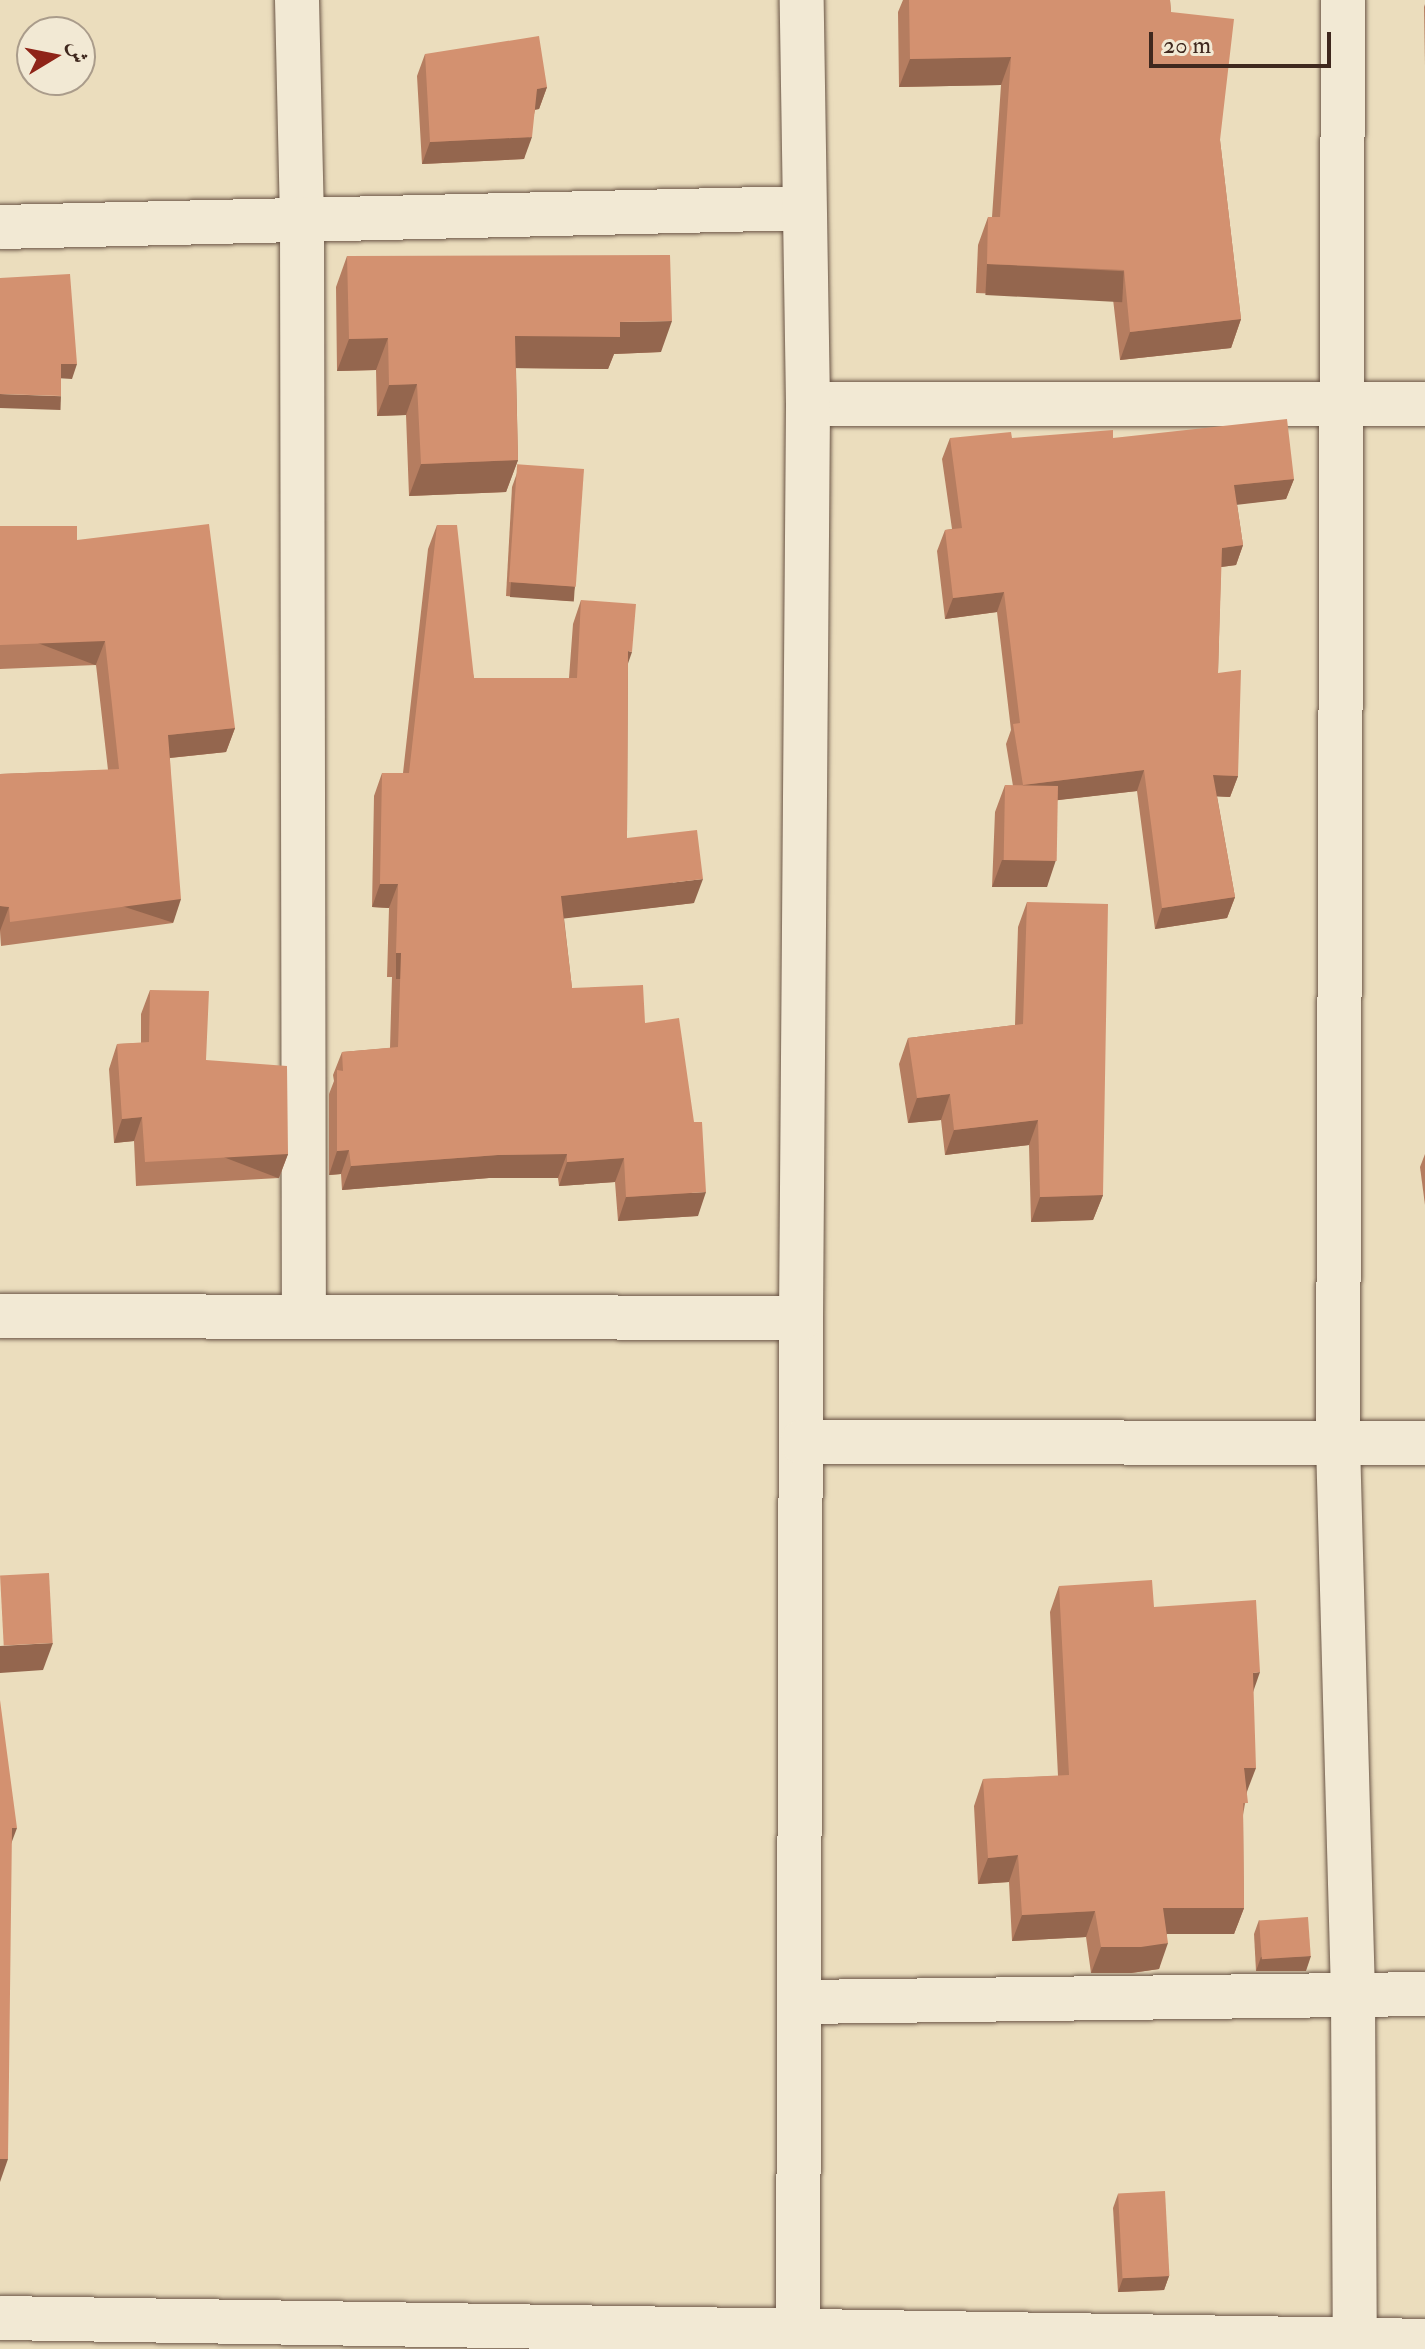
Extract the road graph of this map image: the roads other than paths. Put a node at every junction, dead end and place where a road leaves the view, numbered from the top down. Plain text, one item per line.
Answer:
1 (297, 0) edge
2 (802, 0) edge
3 (1343, 0) edge
4 (804, 208) junction
5 (302, 219) junction
6 (0, 227) edge
7 (808, 404) junction
8 (1342, 404) junction
9 (1425, 404) edge
10 (0, 1316) edge
11 (304, 1316) junction
12 (801, 1318) junction
13 (802, 1442) junction
14 (1338, 1443) junction
15 (1425, 1443) edge
16 (1425, 1994) edge
17 (1353, 1995) junction
18 (800, 2002) junction
19 (0, 2318) edge
20 (116, 2335) edge
21 (798, 2339) edge
22 (1425, 2341) edge
23 (1355, 2345) edge

1 - 5 street
2 - 4 street
3 - 8 street
4 - 5 street
4 - 7 street
5 - 6 street
5 - 11 street
7 - 8 street
7 - 12 street
8 - 9 street
8 - 14 street
10 - 11 street
11 - 12 street
12 - 13 street
13 - 14 street
13 - 18 street
14 - 15 street
14 - 17 street
16 - 17 street
17 - 18 street
17 - 23 street
18 - 21 street
19 - 20 street
20 - 21 street
21 - 23 street
22 - 23 street

